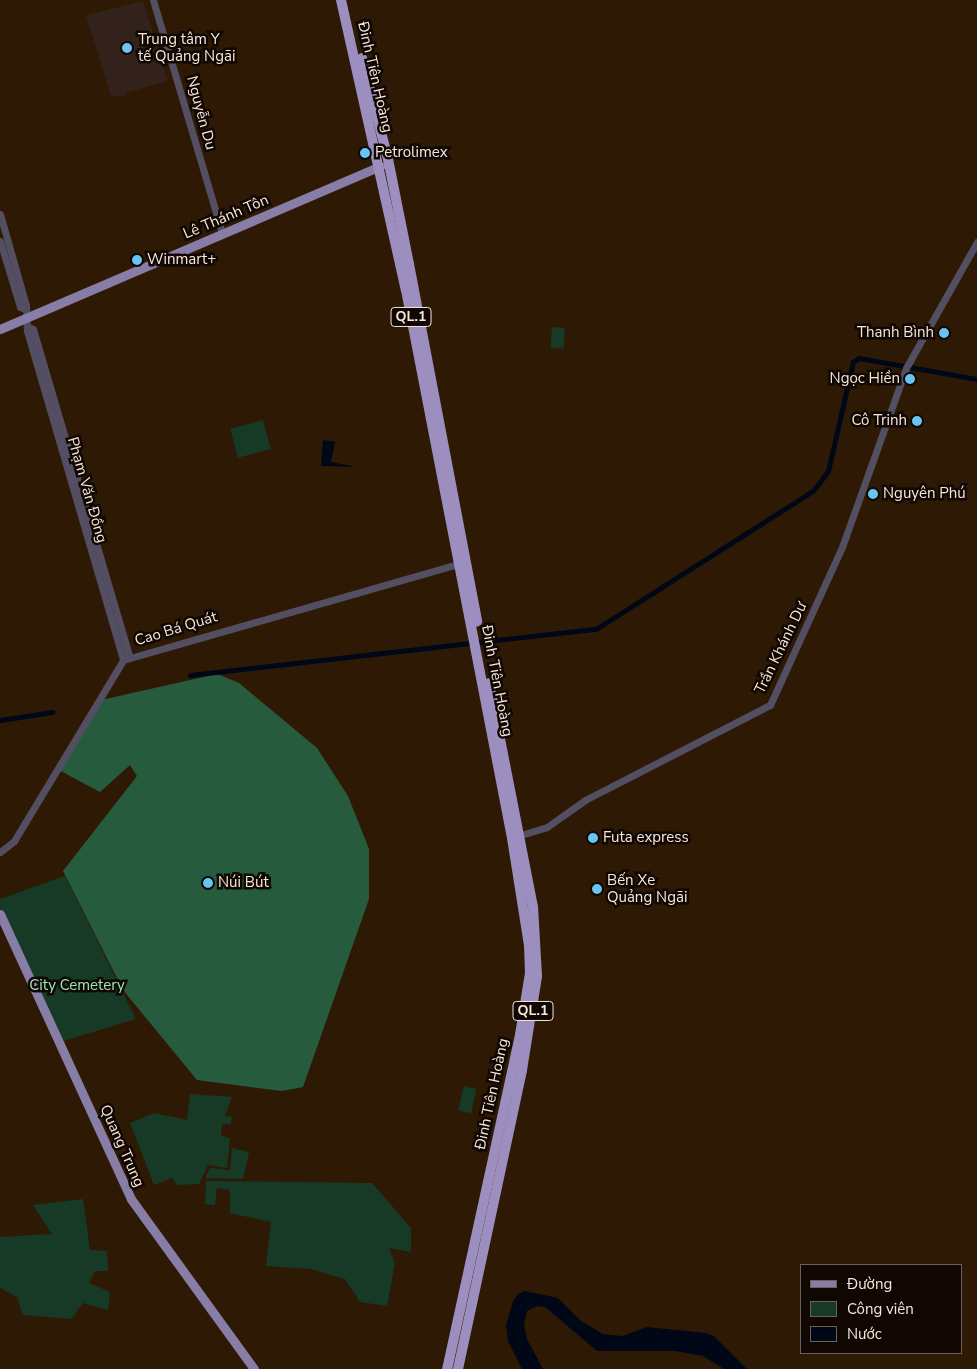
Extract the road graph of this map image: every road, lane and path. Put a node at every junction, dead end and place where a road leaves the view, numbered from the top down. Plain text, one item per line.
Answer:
1 (153, 0) edge
2 (341, 0) edge
3 (348, 0) edge
4 (384, 162) junction
5 (0, 214) edge
6 (222, 233) junction
7 (3, 234) edge
8 (0, 241) edge
9 (977, 242) edge
10 (27, 318) junction
11 (0, 329) edge
12 (431, 399) junction
13 (84, 513) junction
14 (102, 562) junction
15 (94, 564) junction
16 (458, 564) junction
17 (113, 611) junction
18 (476, 635) junction
19 (127, 659) junction
20 (517, 837) junction
21 (0, 852) edge
22 (0, 914) edge
23 (254, 1369) edge
24 (447, 1369) edge
25 (458, 1369) edge

1 - 6 street, Nguyễn Du
2 - 4 highway, Đinh Tiên Hoàng / QL.1
3 - 4 highway, Đinh Tiên Hoàng / QL.1
4 - 6 main road, Lê Thánh Tôn
4 - 12 highway, Đinh Tiên Hoàng / QL.1
5 - 7 street, Phạm Văn Đồng
6 - 10 main road, Lê Thánh Tôn
7 - 10 street, Phạm Văn Đồng
8 - 10 street, Phạm Văn Đồng
9 - 20 street, Trần Khánh Dư
10 - 11 main road, Lê Thánh Tôn
10 - 13 street, Phạm Văn Đồng
12 - 16 highway, Đinh Tiên Hoàng / QL.1
12 - 18 highway, Đinh Tiên Hoàng / QL.1
13 - 14 street, Phạm Văn Đồng
13 - 15 street, Phạm Văn Đồng
14 - 15 street
14 - 17 street, Phạm Văn Đồng
15 - 17 street, Phạm Văn Đồng
16 - 18 highway, Đinh Tiên Hoàng / QL.1
16 - 19 street, Cao Bá Quát
17 - 19 street, Phạm Văn Đồng
18 - 20 highway, Đinh Tiên Hoàng / QL.1
19 - 21 street, Cao Bá Quát
20 - 24 highway, Đinh Tiên Hoàng / QL.1
20 - 25 highway, Đinh Tiên Hoàng / QL.1
22 - 23 main road, Quang Trung

